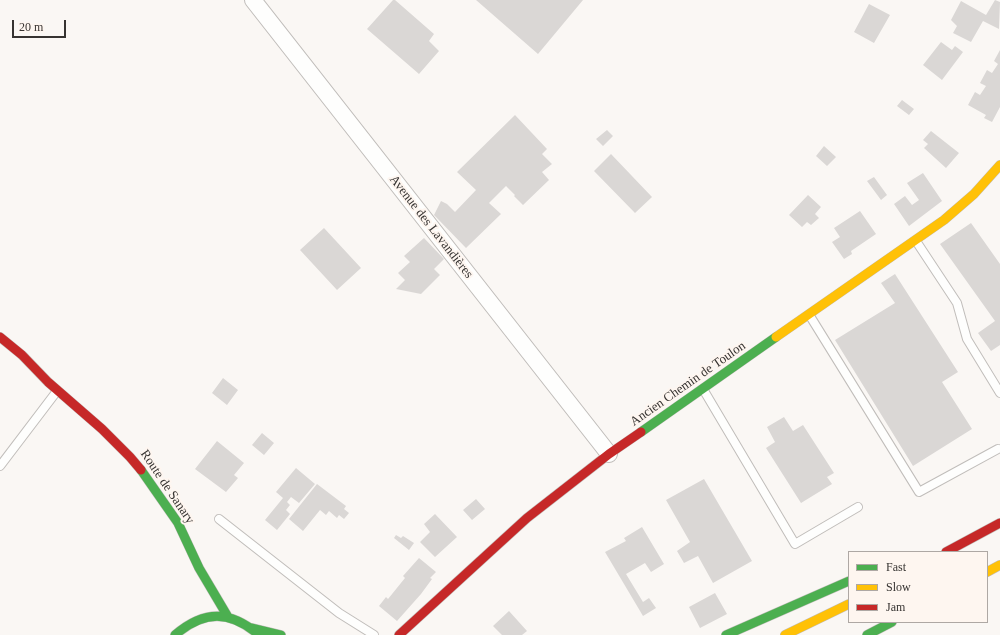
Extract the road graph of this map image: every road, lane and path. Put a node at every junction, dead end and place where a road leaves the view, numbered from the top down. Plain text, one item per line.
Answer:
1 (253, 0) edge
2 (1000, 165) edge
3 (916, 240) junction
4 (809, 314) junction
5 (0, 336) edge
6 (22, 368) dead end
7 (48, 382) junction
8 (703, 389) junction
9 (57, 391) junction
10 (1000, 393) edge
11 (998, 449) dead end
12 (609, 454) junction
13 (0, 466) edge
14 (858, 507) dead end
15 (219, 519) dead end
16 (1000, 524) edge
17 (962, 544) junction
18 (940, 551) edge
19 (948, 551) edge
20 (1000, 565) edge
21 (199, 568) junction
22 (988, 571) edge
23 (848, 581) edge
24 (201, 588) dead end
25 (848, 604) edge
26 (196, 609) dead end
27 (228, 617) junction
28 (192, 621) junction
29 (890, 623) edge
30 (903, 623) edge
31 (252, 628) junction
32 (175, 635) edge
33 (259, 635) edge
34 (281, 635) edge
35 (374, 635) edge
36 (399, 635) edge
37 (726, 635) edge
38 (785, 635) edge
39 (867, 635) edge
40 (885, 635) edge

1 - 12 street, Avenue des Lavandières
2 - 3 main road, Ancien Chemin de Toulon
3 - 4 main road, Ancien Chemin de Toulon
3 - 10 lane
4 - 8 main road, Ancien Chemin de Toulon
4 - 11 lane
5 - 7 main road, Route de Sanary
6 - 7 main road, Route de Sanary
7 - 9 main road, Route de Sanary
8 - 12 main road, Ancien Chemin de Toulon
8 - 14 lane
9 - 13 lane
9 - 21 main road, Route de Sanary
12 - 36 main road, Ancien Chemin de Toulon
15 - 35 lane
16 - 17 main road
17 - 18 main road
17 - 19 main road
20 - 22 main road
21 - 24 main road, Route de Sanary
21 - 27 main road, Route de Sanary
23 - 37 main road
25 - 38 main road
26 - 28 main road
27 - 28 main road
27 - 31 main road
28 - 32 main road
29 - 39 main road
30 - 40 main road
31 - 33 main road
31 - 34 main road

